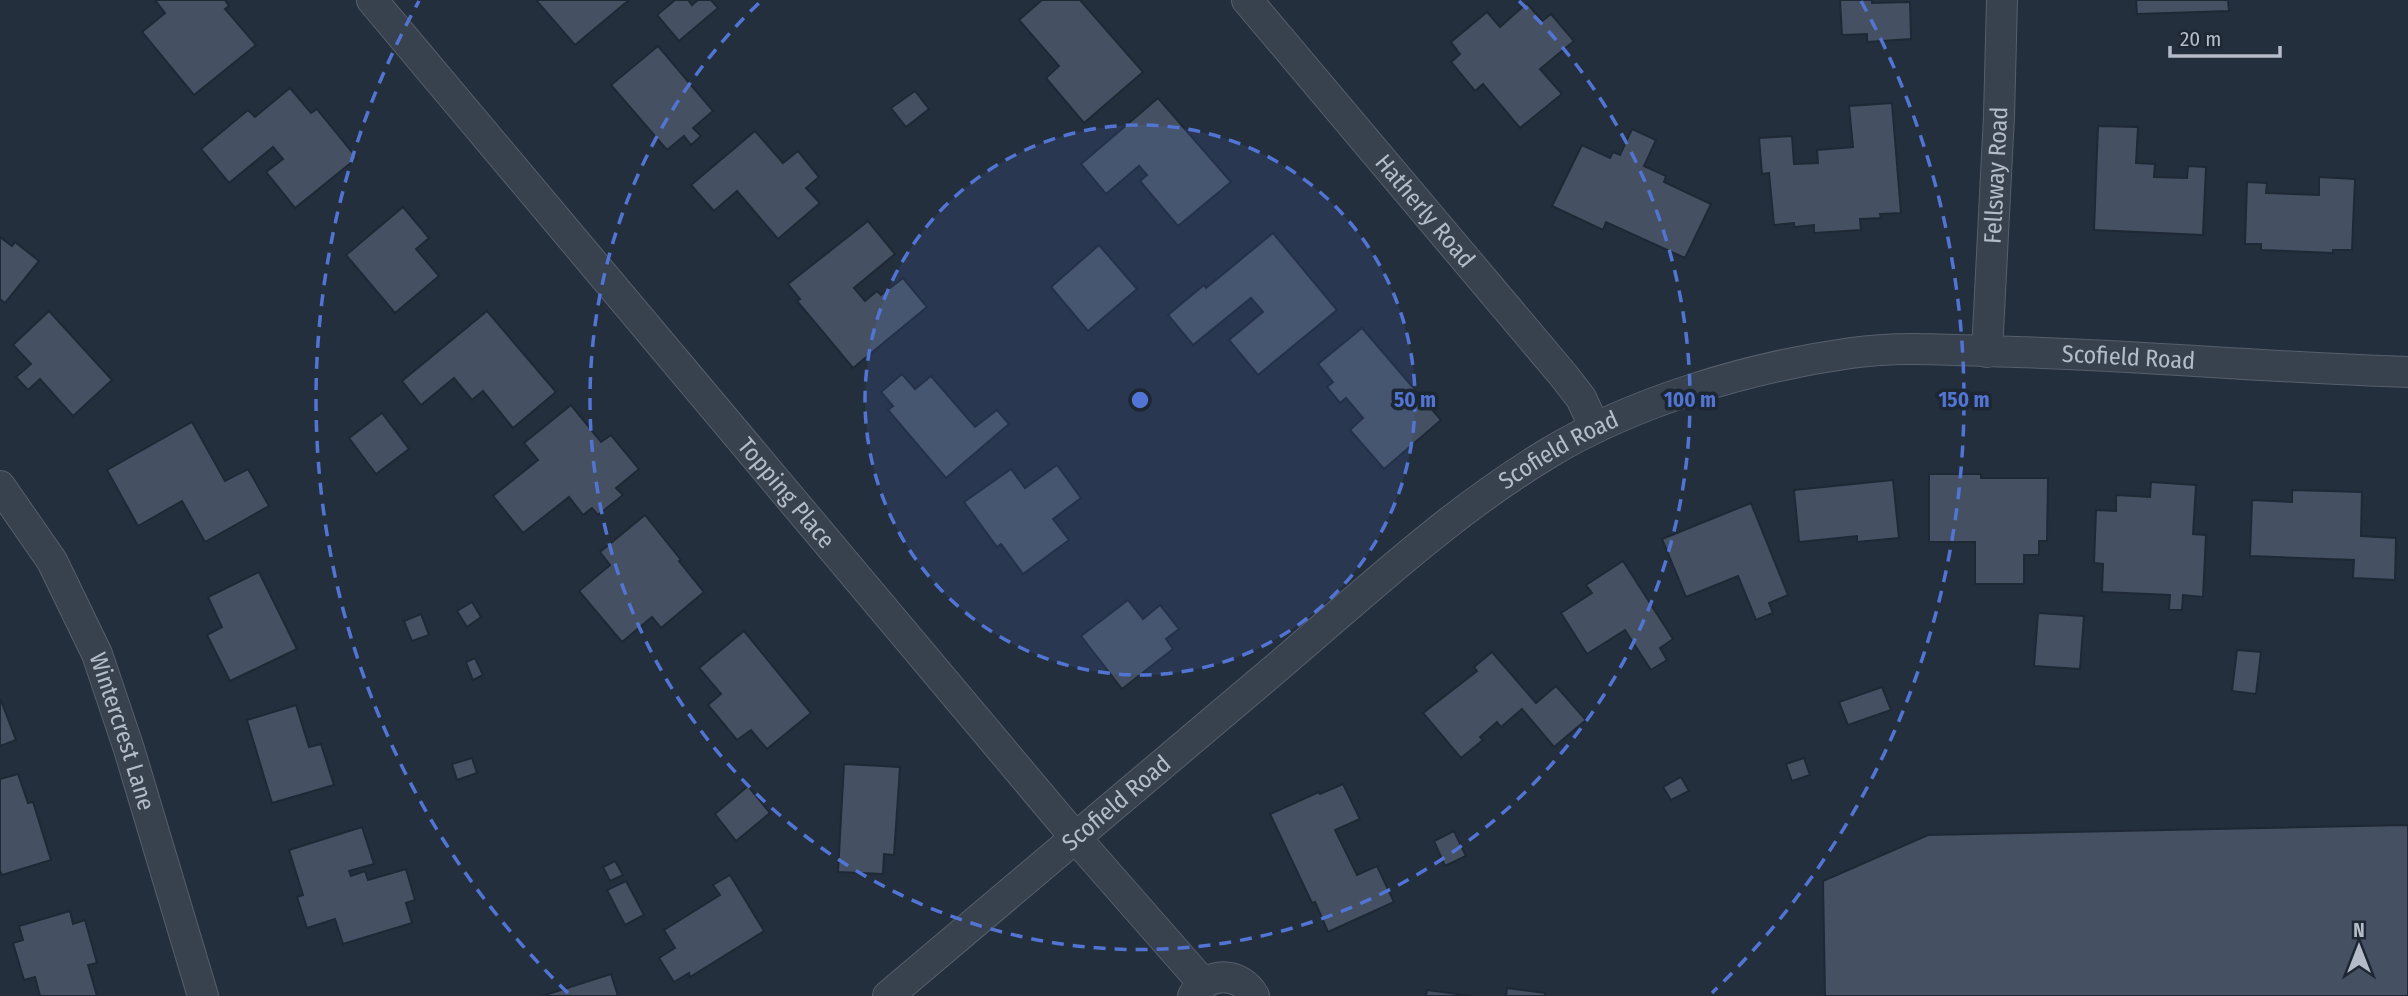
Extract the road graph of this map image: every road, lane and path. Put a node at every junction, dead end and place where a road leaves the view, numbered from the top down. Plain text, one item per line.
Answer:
1 (372, 0) edge
2 (1247, 0) edge
3 (2002, 0) edge
4 (1987, 352) junction
5 (2408, 372) edge
6 (1595, 428) junction
7 (0, 486) edge
8 (1075, 837) junction
9 (1198, 990) edge
10 (203, 996) edge
11 (888, 996) edge
12 (1254, 996) edge

1 - 8 street, Topping Place
2 - 6 street, Hatherly Road
3 - 4 street, Fellsway Road
4 - 5 street, Scofield Road
4 - 6 street, Scofield Road
6 - 8 street, Scofield Road
7 - 10 street, Wintercrest Lane
8 - 9 street, Topping Place
8 - 11 street, Scofield Road
9 - 12 street, Topping Place

